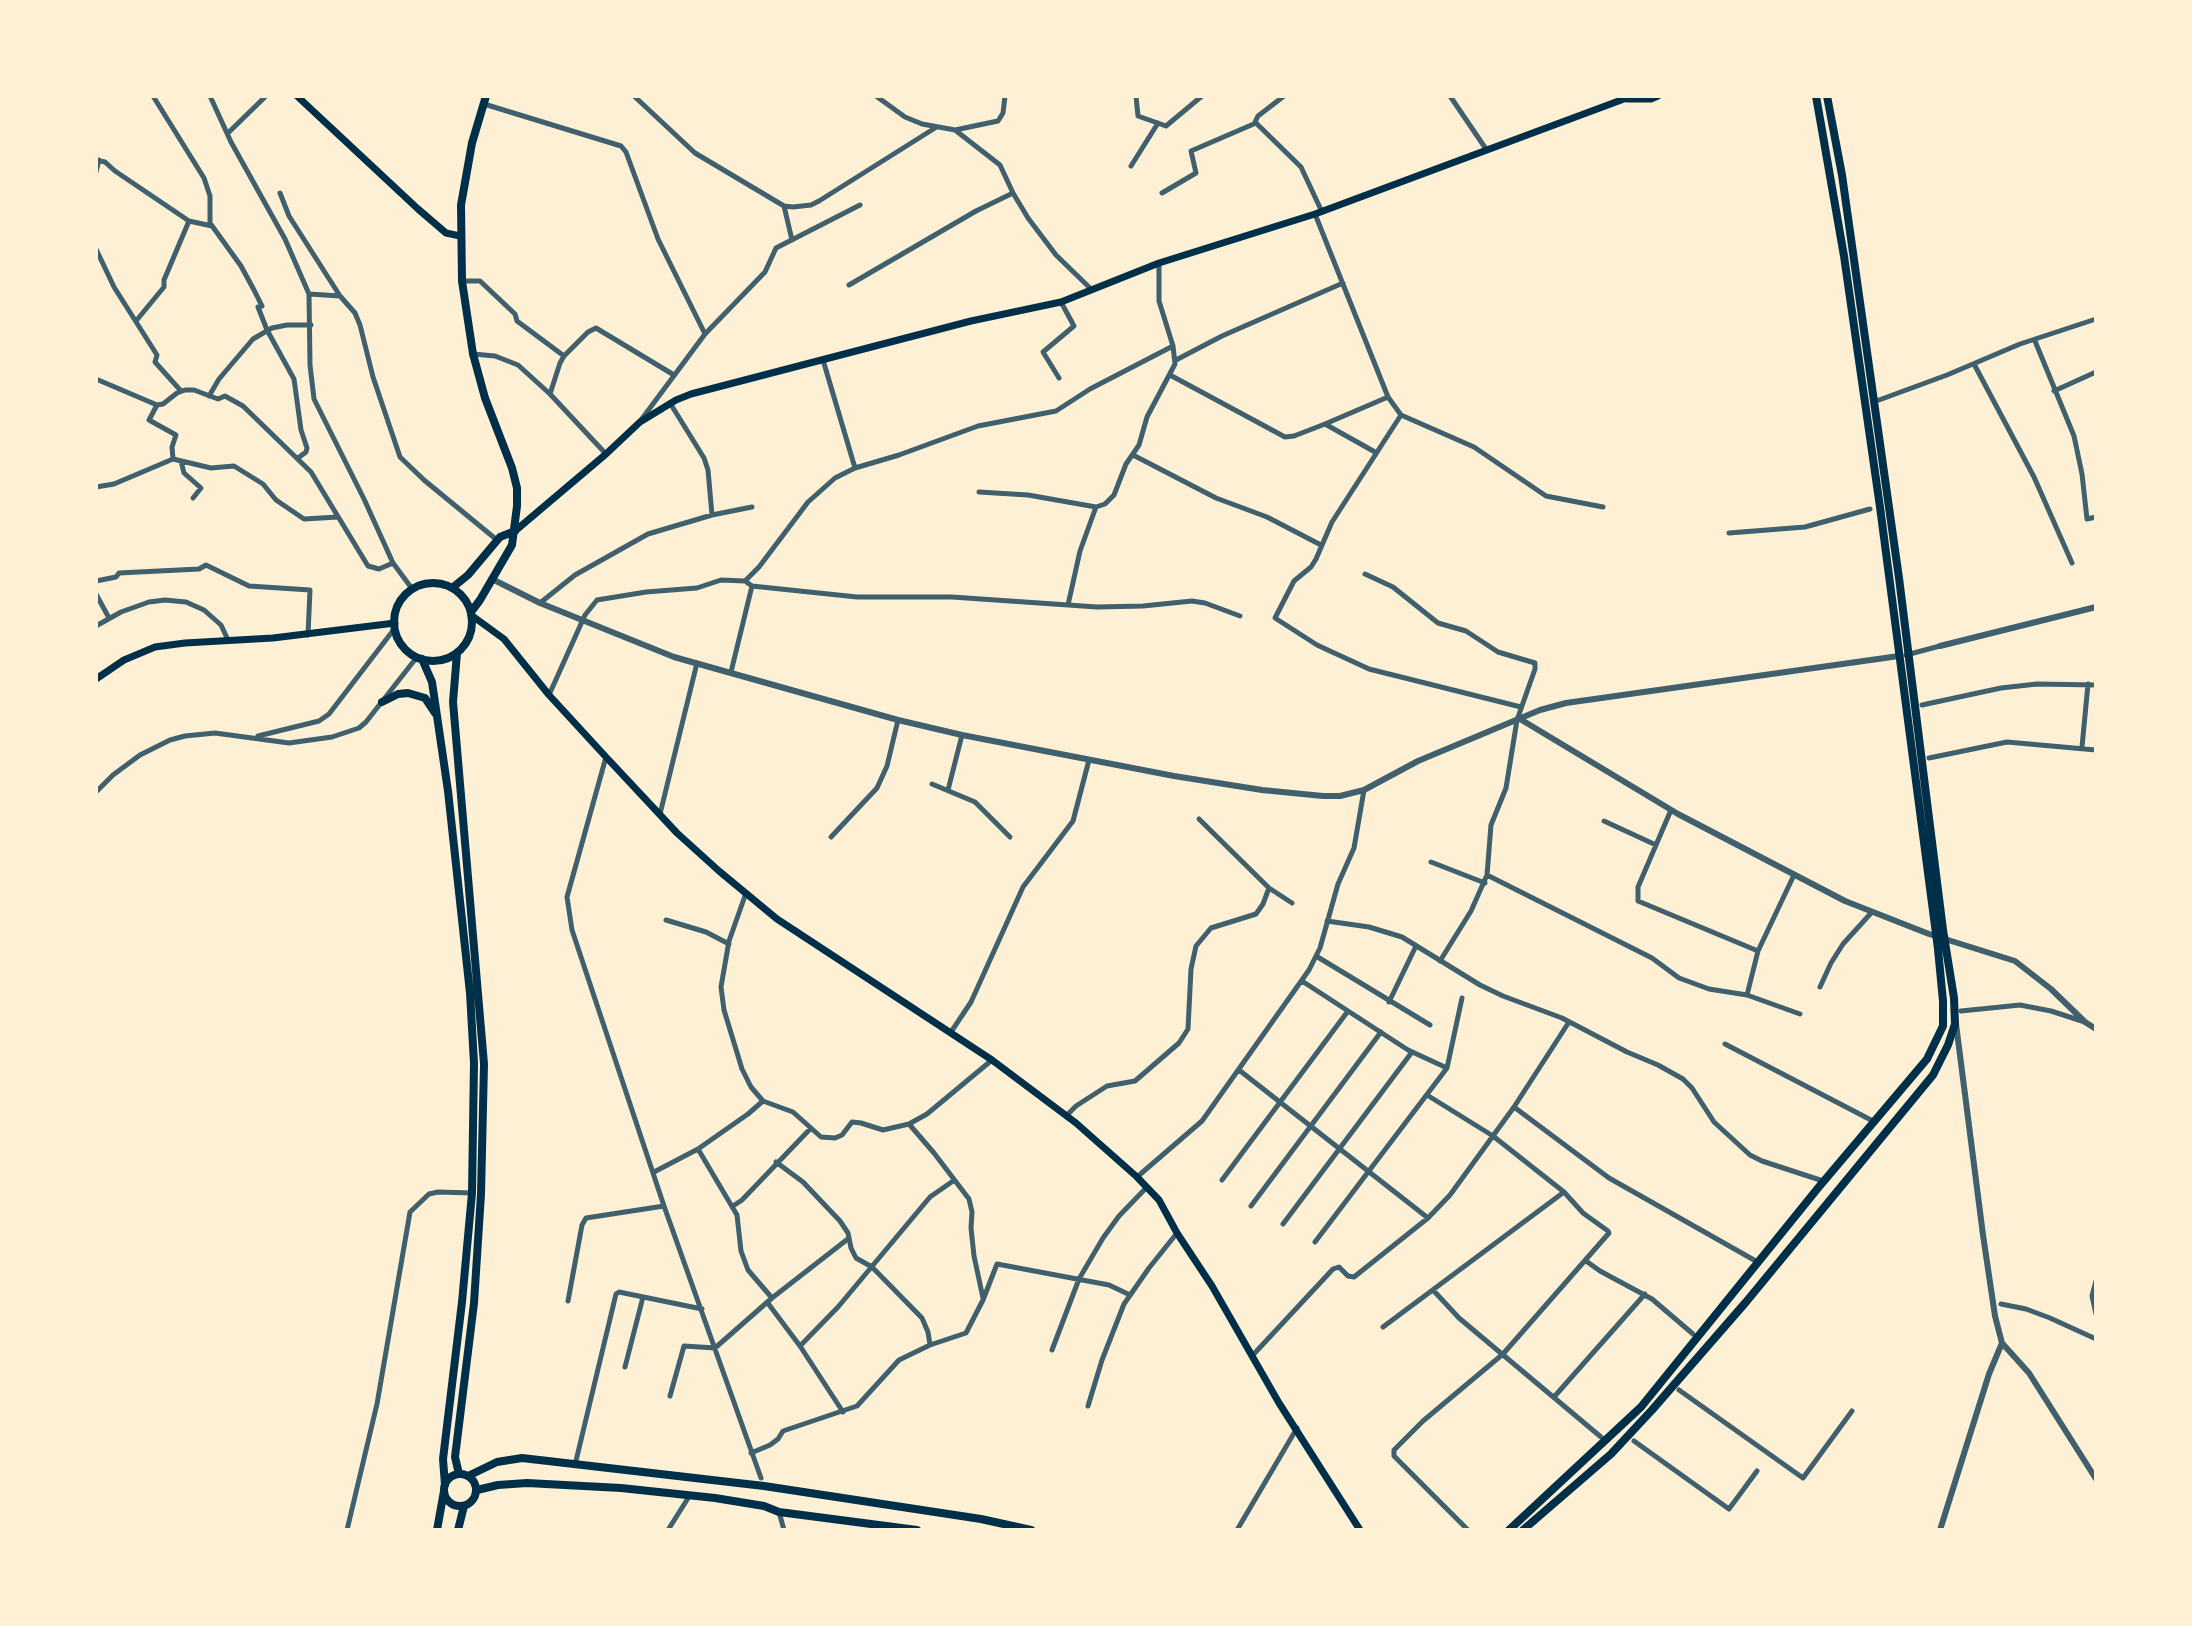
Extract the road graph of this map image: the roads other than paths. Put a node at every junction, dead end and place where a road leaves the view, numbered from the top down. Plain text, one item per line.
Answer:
1 (153, 96) edge
2 (210, 96) edge
3 (266, 96) edge
4 (297, 96) edge
5 (634, 96) edge
6 (643, 96) edge
7 (876, 96) edge
8 (1005, 96) edge
9 (1136, 96) edge
10 (1202, 96) edge
11 (1284, 96) edge
12 (1450, 96) edge
13 (1658, 96) edge
14 (1816, 96) edge
15 (1827, 96) edge
16 (1630, 98) edge
17 (485, 100) edge
18 (639, 103) junction
19 (1158, 123) junction
20 (1256, 123) junction
21 (935, 128) junction
22 (955, 130) junction
23 (228, 133) junction
24 (1486, 149) junction
25 (98, 160) edge
26 (1131, 166) dead end
27 (96, 172) edge
28 (1163, 192) dead end
29 (280, 193) dead end
30 (1013, 193) junction
31 (860, 205) dead end
32 (784, 206) junction
33 (1318, 213) junction
34 (189, 221) junction
35 (212, 226) junction
36 (460, 236) junction
37 (792, 240) junction
38 (96, 249) edge
39 (1159, 263) junction
40 (462, 281) junction
41 (1343, 283) junction
42 (849, 285) dead end
43 (1091, 289) junction
44 (309, 294) junction
45 (340, 296) junction
46 (1061, 302) junction
47 (2096, 319) edge
48 (136, 321) junction
49 (311, 325) junction
50 (267, 330) junction
51 (705, 334) junction
52 (2035, 341) junction
53 (1173, 346) junction
54 (473, 354) junction
55 (564, 356) junction
56 (823, 360) junction
57 (1176, 360) junction
58 (1974, 364) junction
59 (2096, 372) edge
60 (674, 374) junction
61 (1170, 374) junction
62 (1059, 378) dead end
63 (96, 379) edge
64 (181, 391) junction
65 (2054, 391) junction
66 (550, 394) junction
67 (209, 396) junction
68 (1388, 397) junction
69 (1879, 400) dead end
70 (670, 403) junction
71 (158, 405) junction
72 (1401, 415) junction
73 (640, 422) junction
74 (1325, 424) junction
75 (1376, 452) junction
76 (606, 454) junction
77 (1133, 455) junction
78 (298, 458) junction
79 (173, 459) junction
80 (181, 461) junction
81 (855, 468) junction
82 (96, 487) edge
83 (979, 492) dead end
84 (193, 498) dead end
85 (752, 507) dead end
86 (1096, 507) junction
87 (1602, 507) dead end
88 (1870, 509) dead end
89 (712, 515) junction
90 (338, 517) junction
91 (2096, 517) edge
92 (515, 531) junction
93 (1729, 533) dead end
94 (497, 540) junction
95 (1321, 545) junction
96 (393, 562) junction
97 (2072, 563) dead end
98 (1365, 574) dead end
99 (492, 579) junction
100 (96, 581) edge
101 (745, 582) junction
102 (752, 586) junction
103 (452, 588) junction
104 (413, 590) junction
105 (96, 594) edge
106 (540, 603) junction
107 (1068, 605) junction
108 (2096, 607) edge
109 (471, 614) junction
110 (1240, 616) dead end
111 (109, 618) junction
112 (583, 620) junction
113 (395, 625) junction
114 (96, 626) edge
115 (309, 635) junction
116 (228, 640) junction
117 (1940, 646) joint
118 (457, 653) junction
119 (1899, 656) joint
120 (419, 659) junction
121 (697, 663) junction
122 (731, 673) junction
123 (96, 680) edge
124 (2088, 684) junction
125 (2096, 685) edge
126 (550, 695) junction
127 (382, 702) junction
128 (1922, 705) dead end
129 (1521, 707) junction
130 (437, 716) junction
131 (1518, 719) junction
132 (898, 720) junction
133 (962, 735) junction
134 (255, 737) junction
135 (2082, 747) junction
136 (2096, 750) edge
137 (606, 757) junction
138 (1929, 758) dead end
139 (1089, 760) junction
140 (932, 784) dead end
141 (948, 790) junction
142 (1364, 790) junction
143 (96, 792) edge
144 (1671, 810) junction
145 (660, 814) junction
146 (1199, 819) dead end
147 (1604, 821) dead end
148 (831, 837) dead end
149 (1010, 837) dead end
150 (1656, 845) junction
151 (1431, 862) dead end
152 (1487, 875) junction
153 (1794, 875) junction
154 (1485, 883) junction
155 (1269, 888) junction
156 (746, 893) junction
157 (1292, 903) dead end
158 (1872, 912) junction
159 (666, 920) dead end
160 (1326, 921) junction
161 (729, 944) junction
162 (1416, 946) junction
163 (1758, 951) junction
164 (1316, 956) junction
165 (1440, 961) junction
166 (1302, 981) junction
167 (1820, 988) dead end
168 (1747, 995) junction
169 (1462, 999) dead end
170 (1389, 1002) junction
171 (1348, 1011) junction
172 (1958, 1012) junction
173 (1800, 1014) dead end
174 (1569, 1022) junction
175 (2085, 1022) junction
176 (1430, 1026) dead end
177 (2096, 1029) edge
178 (951, 1032) junction
179 (1381, 1032) junction
180 (1725, 1044) dead end
181 (1412, 1052) junction
182 (992, 1060) junction
183 (1447, 1068) junction
184 (1239, 1069) junction
185 (1427, 1095) junction
186 (763, 1101) junction
187 (1280, 1102) junction
188 (1514, 1107) junction
189 (1066, 1116) junction
190 (1871, 1120) dead end
191 (909, 1124) junction
192 (1311, 1126) junction
193 (811, 1128) junction
194 (1493, 1136) junction
195 (698, 1149) junction
196 (1340, 1149) junction
197 (776, 1162) junction
198 (1369, 1171) junction
199 (654, 1172) junction
200 (1137, 1177) junction
201 (1222, 1180) dead end
202 (1820, 1180) dead end
203 (953, 1181) junction
204 (1146, 1188) junction
205 (1564, 1192) junction
206 (472, 1193) junction
207 (664, 1206) junction
208 (733, 1206) junction
209 (1251, 1206) dead end
210 (1428, 1217) junction
211 (1283, 1224) dead end
212 (1177, 1233) junction
213 (849, 1238) junction
214 (1315, 1242) dead end
215 (1754, 1260) dead end
216 (1586, 1261) junction
217 (872, 1267) junction
218 (1079, 1279) junction
219 (2096, 1281) edge
220 (1433, 1290) junction
221 (1645, 1294) junction
222 (1130, 1295) junction
223 (642, 1297) junction
224 (769, 1300) junction
225 (983, 1300) junction
226 (568, 1301) dead end
227 (2001, 1304) dead end
228 (702, 1309) junction
229 (2096, 1314) edge
230 (1383, 1327) dead end
231 (1693, 1335) dead end
232 (2096, 1339) edge
233 (2002, 1343) junction
234 (930, 1345) junction
235 (800, 1346) junction
236 (715, 1348) junction
237 (1052, 1350) dead end
238 (1503, 1354) junction
239 (1252, 1356) junction
240 (625, 1367) dead end
241 (1679, 1391) dead end
242 (670, 1396) dead end
243 (1554, 1397) junction
244 (1088, 1406) dead end
245 (1852, 1410) dead end
246 (843, 1412) junction
247 (1297, 1428) junction
248 (1601, 1437) dead end
249 (1634, 1441) dead end
250 (751, 1453) junction
251 (575, 1465) junction
252 (1757, 1471) dead end
253 (464, 1475) junction
254 (761, 1478) dead end
255 (2096, 1479) edge
256 (444, 1488) junction
257 (477, 1490) junction
258 (690, 1495) junction
259 (464, 1506) junction
260 (779, 1512) junction
261 (346, 1530) edge
262 (437, 1530) edge
263 (458, 1530) edge
264 (668, 1530) edge
265 (784, 1530) edge
266 (917, 1530) edge
267 (1031, 1530) edge
268 (1237, 1530) edge
269 (1360, 1530) edge
270 (1468, 1530) edge
271 (1509, 1530) edge
272 (1523, 1530) edge
273 (1940, 1530) edge

1 - 35 street
2 - 23 street
3 - 23 street
4 - 36 main road
5 - 18 street
6 - 18 street
7 - 21 street
8 - 22 street
9 - 19 street
10 - 19 street
11 - 20 street
12 - 24 street
13 - 16 main road
14 - 271 main road
15 - 172 main road
16 - 24 main road
17 - 36 main road
17 - 51 street
18 - 32 street
19 - 26 street
20 - 28 street
20 - 33 street
21 - 22 street
21 - 32 street
22 - 30 street
23 - 44 street
24 - 33 main road
25 - 27 street
25 - 34 street
29 - 45 street
30 - 42 street
30 - 43 street
31 - 37 street
32 - 37 street
33 - 39 main road
33 - 41 street
34 - 35 street
34 - 48 street
35 - 50 street
36 - 40 main road
37 - 51 street
38 - 48 street
39 - 43 main road
39 - 53 street
40 - 54 main road
40 - 55 street
41 - 57 street
41 - 68 street
43 - 46 main road
44 - 45 street
44 - 49 street
45 - 94 street
46 - 56 main road
46 - 62 street
47 - 52 street
48 - 64 street
49 - 50 street
49 - 96 street
50 - 67 street
50 - 78 street
51 - 60 street
52 - 58 street
52 - 65 street
53 - 57 street
53 - 81 street
54 - 66 street
54 - 92 main road
55 - 60 street
55 - 66 street
56 - 70 main road
56 - 81 street
57 - 61 street
58 - 69 street
58 - 97 street
59 - 65 street
60 - 73 street
61 - 74 street
61 - 77 street
63 - 71 street
64 - 67 street
64 - 71 street
65 - 91 street
66 - 76 street
67 - 78 street
68 - 72 street
68 - 74 street
70 - 73 main road
70 - 89 street
71 - 79 street
72 - 75 street
72 - 87 street
73 - 76 main road
74 - 75 street
75 - 95 street
76 - 92 main road
77 - 86 street
77 - 95 street
78 - 90 street
79 - 80 street
79 - 82 street
80 - 84 street
80 - 90 street
81 - 101 street
83 - 86 street
85 - 89 street
86 - 107 street
88 - 93 street
89 - 106 street
90 - 96 street
92 - 94 main road
92 - 99 main road
94 - 103 main road
95 - 129 street
96 - 104 street
98 - 129 street
99 - 106 street
99 - 109 main road
100 - 115 street
101 - 102 street
101 - 112 street
102 - 107 street
102 - 122 street
103 - 104 main road
103 - 109 main road
104 - 113 main road
105 - 111 street
106 - 112 street
107 - 110 street
108 - 117 street
109 - 118 main road
109 - 126 main road
111 - 114 street
111 - 116 street
112 - 121 street
112 - 126 street
113 - 115 main road
113 - 120 main road
113 - 134 street
115 - 116 main road
116 - 123 main road
117 - 119 street
118 - 120 main road
118 - 253 main road
119 - 131 street
120 - 127 street
120 - 130 main road
121 - 122 street
121 - 145 street
122 - 132 street
124 - 125 street
124 - 128 street
124 - 135 street
126 - 137 main road
127 - 130 main road
127 - 134 street
129 - 131 street
130 - 206 main road
131 - 142 street
131 - 144 street
131 - 152 street
132 - 133 street
132 - 148 street
133 - 139 street
133 - 141 street
134 - 143 street
135 - 136 street
135 - 138 street
137 - 145 main road
137 - 199 street
139 - 142 street
139 - 178 street
140 - 141 street
141 - 149 street
142 - 160 street
144 - 150 street
144 - 153 street
145 - 156 main road
146 - 155 street
147 - 150 street
150 - 163 street
151 - 154 street
152 - 154 street
152 - 168 street
153 - 158 street
153 - 163 street
154 - 165 street
155 - 157 street
155 - 189 street
156 - 161 street
156 - 178 main road
158 - 167 street
158 - 175 street
159 - 161 street
160 - 162 street
160 - 164 street
161 - 186 street
162 - 165 street
162 - 170 street
163 - 168 street
164 - 166 street
164 - 170 street
165 - 174 street
166 - 171 street
166 - 184 street
168 - 173 street
169 - 183 street
170 - 176 street
171 - 179 street
171 - 187 street
172 - 175 street
172 - 233 street
172 - 272 main road
174 - 188 street
174 - 202 street
175 - 177 street
178 - 182 main road
179 - 181 street
179 - 192 street
180 - 190 street
181 - 183 street
181 - 196 street
182 - 189 main road
182 - 191 street
183 - 185 street
184 - 187 street
184 - 200 street
185 - 194 street
185 - 198 street
186 - 193 street
186 - 195 street
187 - 192 street
187 - 201 street
188 - 194 street
188 - 215 street
189 - 200 main road
191 - 193 street
191 - 203 street
192 - 196 street
192 - 209 street
193 - 197 street
194 - 205 street
194 - 210 street
195 - 199 street
195 - 208 street
196 - 198 street
196 - 211 street
197 - 208 street
197 - 213 street
198 - 210 street
198 - 214 street
199 - 207 street
200 - 204 main road
203 - 217 street
203 - 225 street
204 - 212 main road
204 - 218 street
205 - 216 street
205 - 220 street
206 - 256 main road
206 - 261 street
207 - 226 street
207 - 228 street
208 - 224 street
210 - 239 street
212 - 222 street
212 - 239 main road
213 - 217 street
213 - 224 street
216 - 221 street
216 - 238 street
217 - 234 street
217 - 235 street
218 - 222 street
218 - 225 street
218 - 237 street
219 - 229 street
220 - 230 street
220 - 238 street
221 - 231 street
221 - 243 street
222 - 244 street
223 - 228 street
223 - 240 street
223 - 251 street
224 - 235 street
224 - 236 street
225 - 234 street
227 - 232 street
228 - 236 street
233 - 255 street
233 - 273 street
234 - 246 street
235 - 246 street
236 - 242 street
236 - 250 street
238 - 243 street
238 - 270 street
239 - 247 main road
241 - 245 street
243 - 248 street
246 - 250 street
247 - 268 street
247 - 269 main road
249 - 252 street
250 - 254 street
251 - 253 main road
251 - 267 main road
253 - 256 main road
253 - 257 main road
256 - 259 main road
256 - 262 main road
257 - 258 main road
257 - 259 main road
258 - 260 main road
258 - 264 street
259 - 263 main road
260 - 265 street
260 - 266 main road

